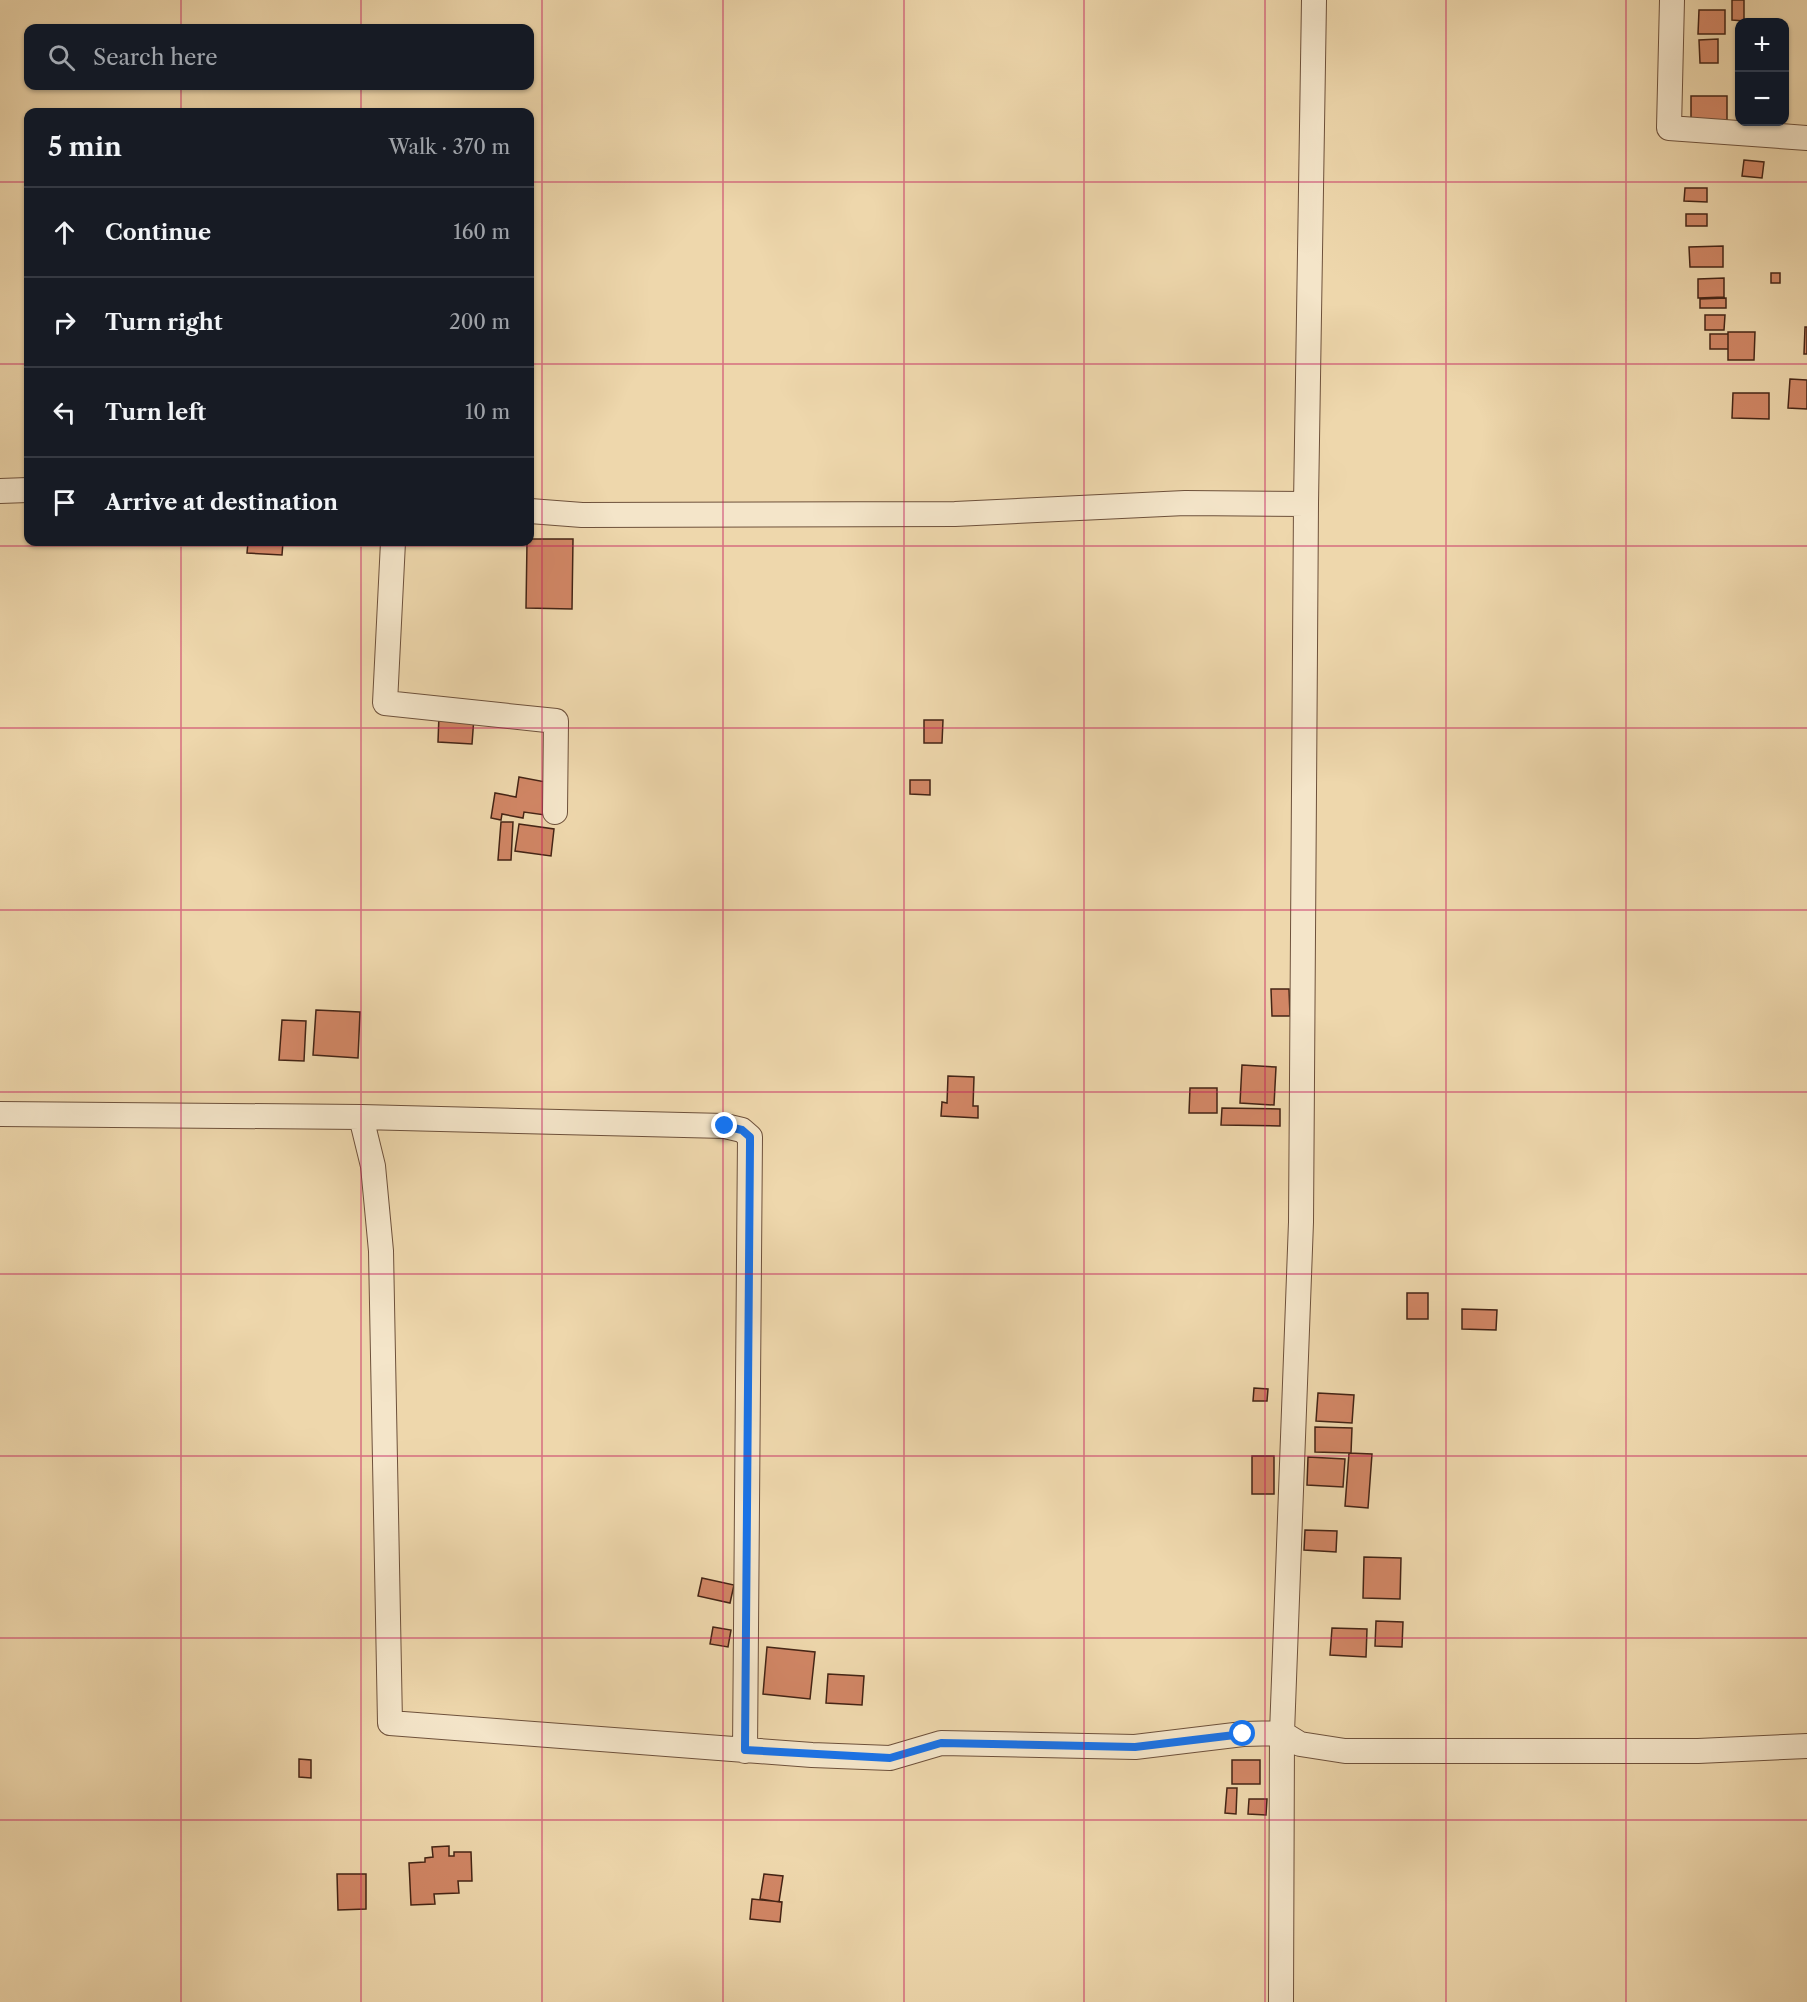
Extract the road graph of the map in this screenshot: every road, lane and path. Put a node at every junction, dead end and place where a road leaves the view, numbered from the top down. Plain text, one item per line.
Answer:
1 (1314, 0) edge
2 (1671, 0) edge
3 (1807, 138) edge
4 (24, 490) edge
5 (0, 491) edge
6 (1306, 504) junction
7 (534, 511) edge
8 (393, 546) edge
9 (555, 812) dead end
10 (0, 1114) edge
11 (361, 1117) junction
12 (1282, 1733) junction
13 (1807, 1746) edge
14 (745, 1750) junction
15 (1281, 2002) edge

1 - 6 street
2 - 3 street
4 - 5 street
6 - 7 street
6 - 12 street
8 - 9 street
10 - 11 street
11 - 14 street
11 - 14 street
12 - 13 street
12 - 14 street
12 - 15 street

